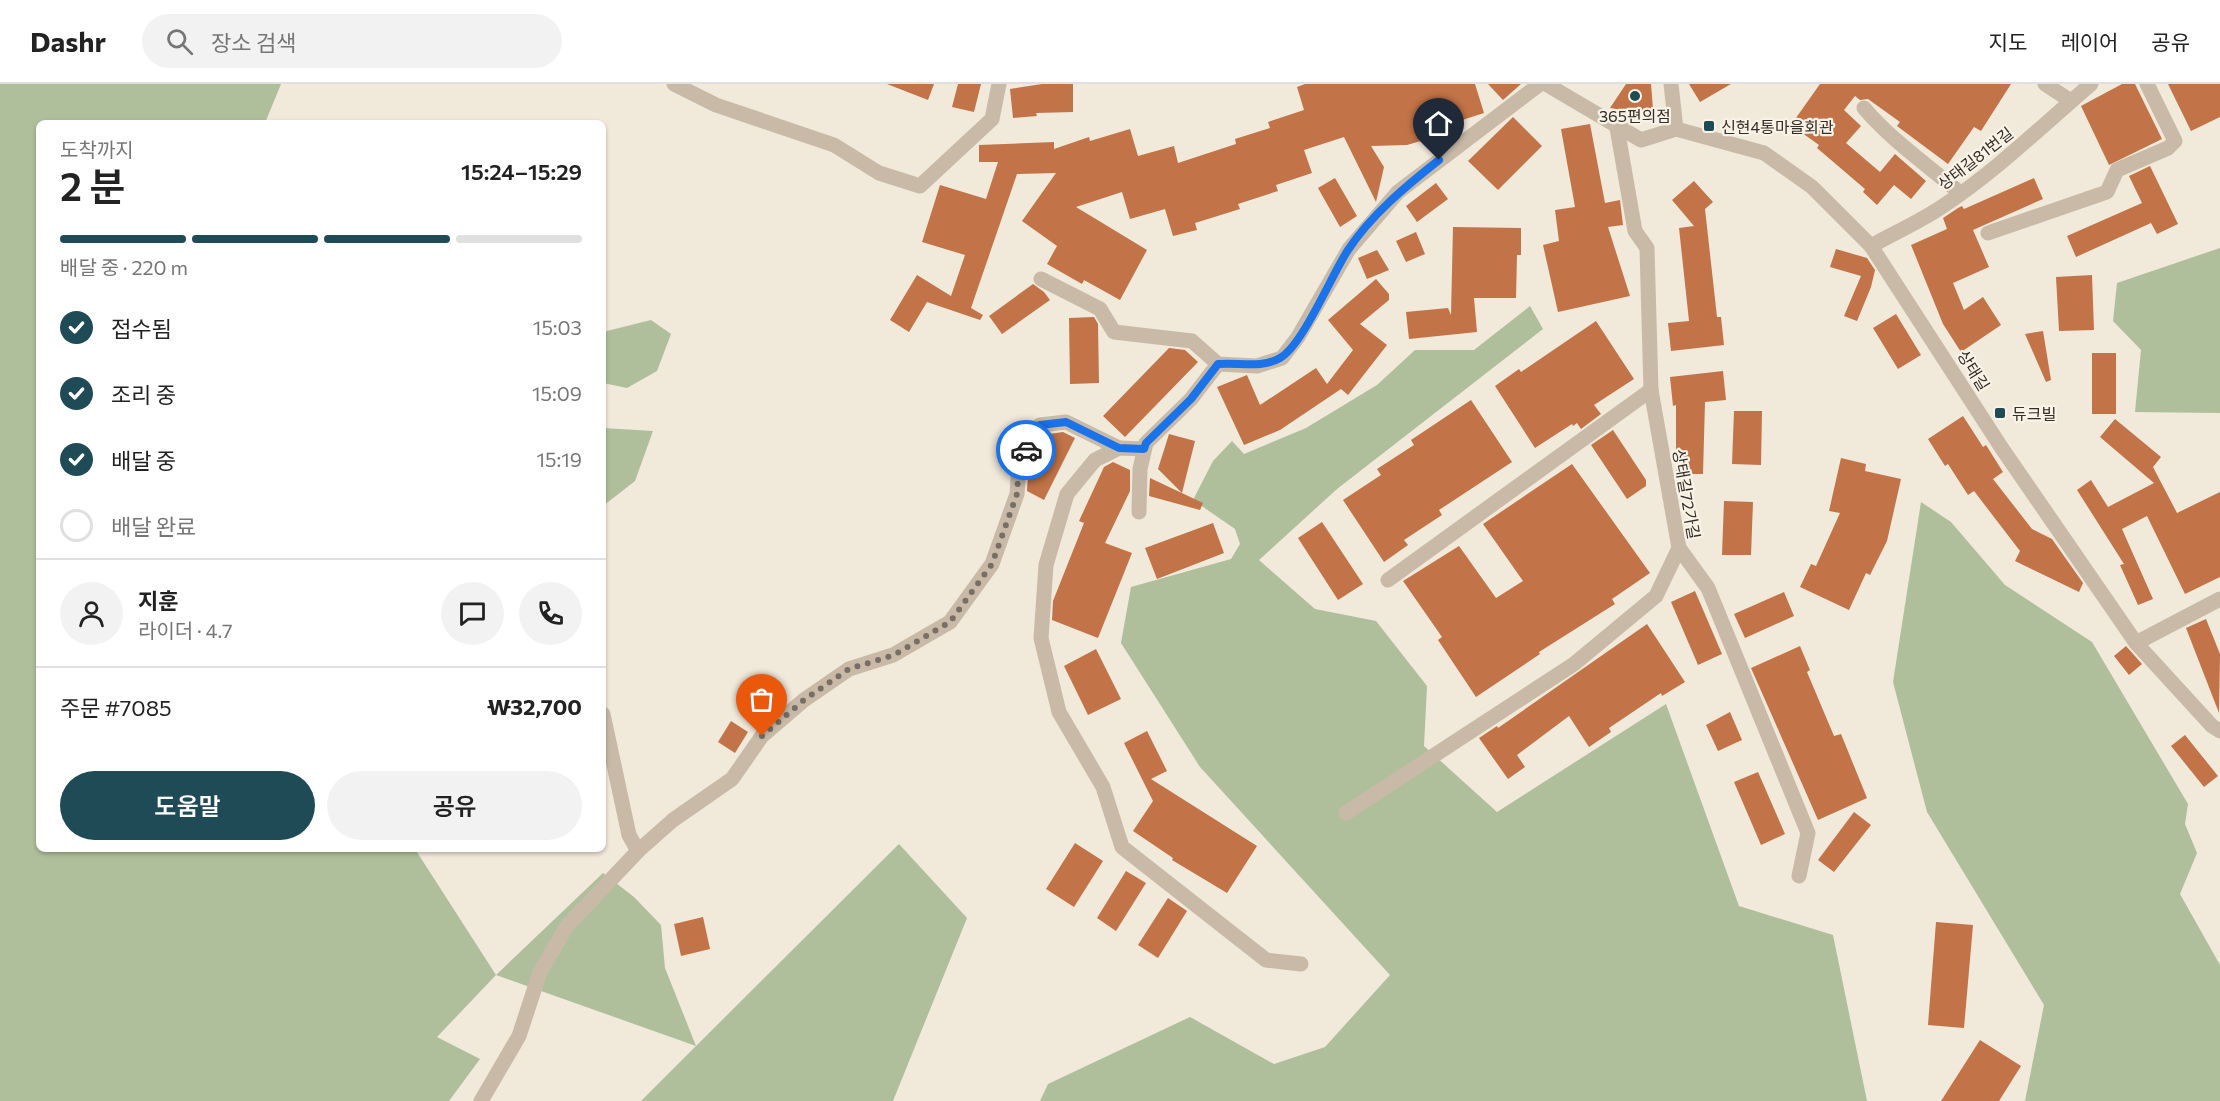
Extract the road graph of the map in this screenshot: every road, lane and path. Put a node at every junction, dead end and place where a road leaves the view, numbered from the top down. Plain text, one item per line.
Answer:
1 (674, 84) edge
2 (999, 84) edge
3 (1540, 84) edge
4 (1546, 84) edge
5 (1671, 84) edge
6 (2045, 84) edge
7 (2091, 84) edge
8 (2147, 84) edge
9 (2071, 101) junction
10 (1864, 108) dead end
11 (1617, 128) junction
12 (1676, 129) junction
13 (1960, 194) junction
14 (1988, 233) dead end
15 (1871, 246) junction
16 (1041, 279) dead end
17 (1218, 364) junction
18 (1651, 390) junction
19 (1119, 448) junction
20 (1144, 449) junction
21 (1139, 512) dead end
22 (1679, 548) junction
23 (1388, 580) dead end
24 (2220, 599) edge
25 (2136, 643) junction
26 (606, 729) edge
27 (2220, 731) edge
28 (1346, 813) dead end
29 (638, 851) junction
30 (1799, 876) dead end
31 (1301, 964) dead end
32 (482, 1101) edge

1 - 2 street
3 - 17 street
4 - 11 street
5 - 12 street
6 - 9 street
7 - 9 street, 상태길81번길
8 - 14 street
9 - 13 street, 상태길81번길
10 - 13 street
11 - 12 street
11 - 18 street, 상태길72가길
12 - 15 street, 상태길
13 - 15 street, 상태길81번길
15 - 25 street, 상태길
16 - 17 street
17 - 20 street
18 - 22 street, 상태길72가길
18 - 23 street
19 - 20 street
19 - 29 street
19 - 31 street
20 - 21 street
22 - 28 street, 상태길72가길
22 - 30 street
24 - 25 street
25 - 27 street, 상태길
26 - 29 street
29 - 32 street

